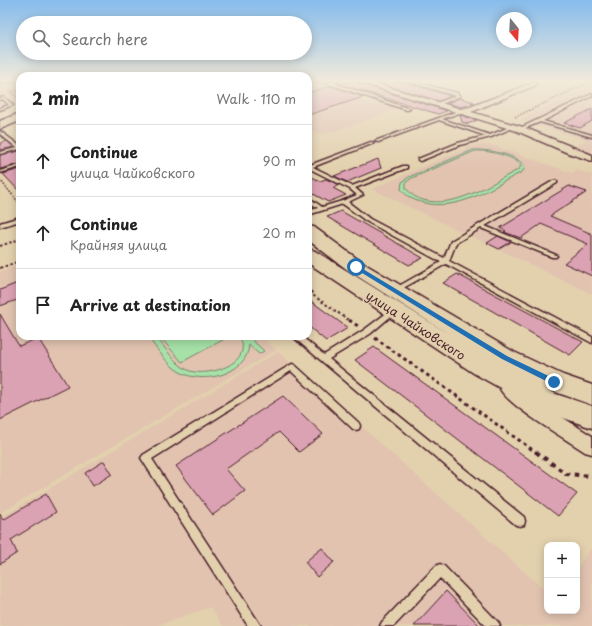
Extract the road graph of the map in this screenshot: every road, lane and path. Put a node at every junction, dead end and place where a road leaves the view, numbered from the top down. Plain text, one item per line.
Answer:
1 (465, 110) edge
2 (529, 110) edge
3 (562, 110) edge
4 (461, 111) junction
5 (514, 117) dead end
6 (16, 118) edge
7 (439, 119) junction
8 (540, 121) junction
9 (0, 124) edge
10 (16, 125) edge
11 (516, 128) junction
12 (0, 130) edge
13 (490, 136) junction
14 (592, 136) edge
15 (377, 141) dead end
16 (372, 143) dead end
17 (16, 144) edge
18 (16, 149) edge
19 (0, 153) edge
20 (592, 158) edge
21 (420, 160) dead end
22 (312, 166) edge
23 (16, 167) edge
24 (405, 167) dead end
25 (312, 169) edge
26 (0, 172) edge
27 (0, 180) edge
28 (555, 182) dead end
29 (352, 188) junction
30 (16, 199) edge
31 (312, 202) edge
32 (344, 202) junction
33 (322, 209) junction
34 (312, 211) edge
35 (16, 220) edge
36 (0, 226) edge
37 (481, 226) junction
38 (312, 234) edge
39 (16, 240) edge
40 (0, 246) edge
41 (554, 256) dead end
42 (312, 257) edge
43 (16, 262) edge
44 (444, 262) junction
45 (0, 268) edge
46 (312, 293) edge
47 (394, 301) junction
48 (366, 332) junction
49 (591, 339) edge
50 (301, 340) edge
51 (324, 358) junction
52 (494, 363) junction
53 (592, 395) edge
54 (592, 417) edge
55 (356, 426) dead end
56 (592, 446) edge
57 (592, 476) edge
58 (520, 521) dead end
59 (255, 626) edge
60 (386, 626) edge
61 (494, 626) edge

1 - 4 street
2 - 5 path
3 - 8 lane
4 - 7 lane
4 - 11 street
6 - 9 main road
7 - 13 lane
7 - 15 lane
8 - 11 lane
8 - 14 lane
10 - 12 main road
11 - 13 lane
11 - 20 street
12 - 17 lane
13 - 21 lane
16 - 22 lane
18 - 19 lane
23 - 26 lane
24 - 29 lane
25 - 29 lane
27 - 30 path
28 - 37 lane
29 - 32 lane
31 - 33 lane
32 - 33 lane
32 - 44 lane
33 - 34 lane
35 - 36 lane
37 - 41 lane
37 - 44 lane
38 - 47 main road, улица Чайковского
39 - 40 path
42 - 47 main road, улица Чайковского
43 - 45 path
44 - 47 lane
44 - 49 lane
46 - 48 path
47 - 48 lane
47 - 52 main road, улица Чайковского
48 - 51 lane
48 - 57 path
50 - 51 lane
51 - 58 lane
52 - 53 main road
52 - 54 main road
52 - 56 street
55 - 59 lane
60 - 61 lane

